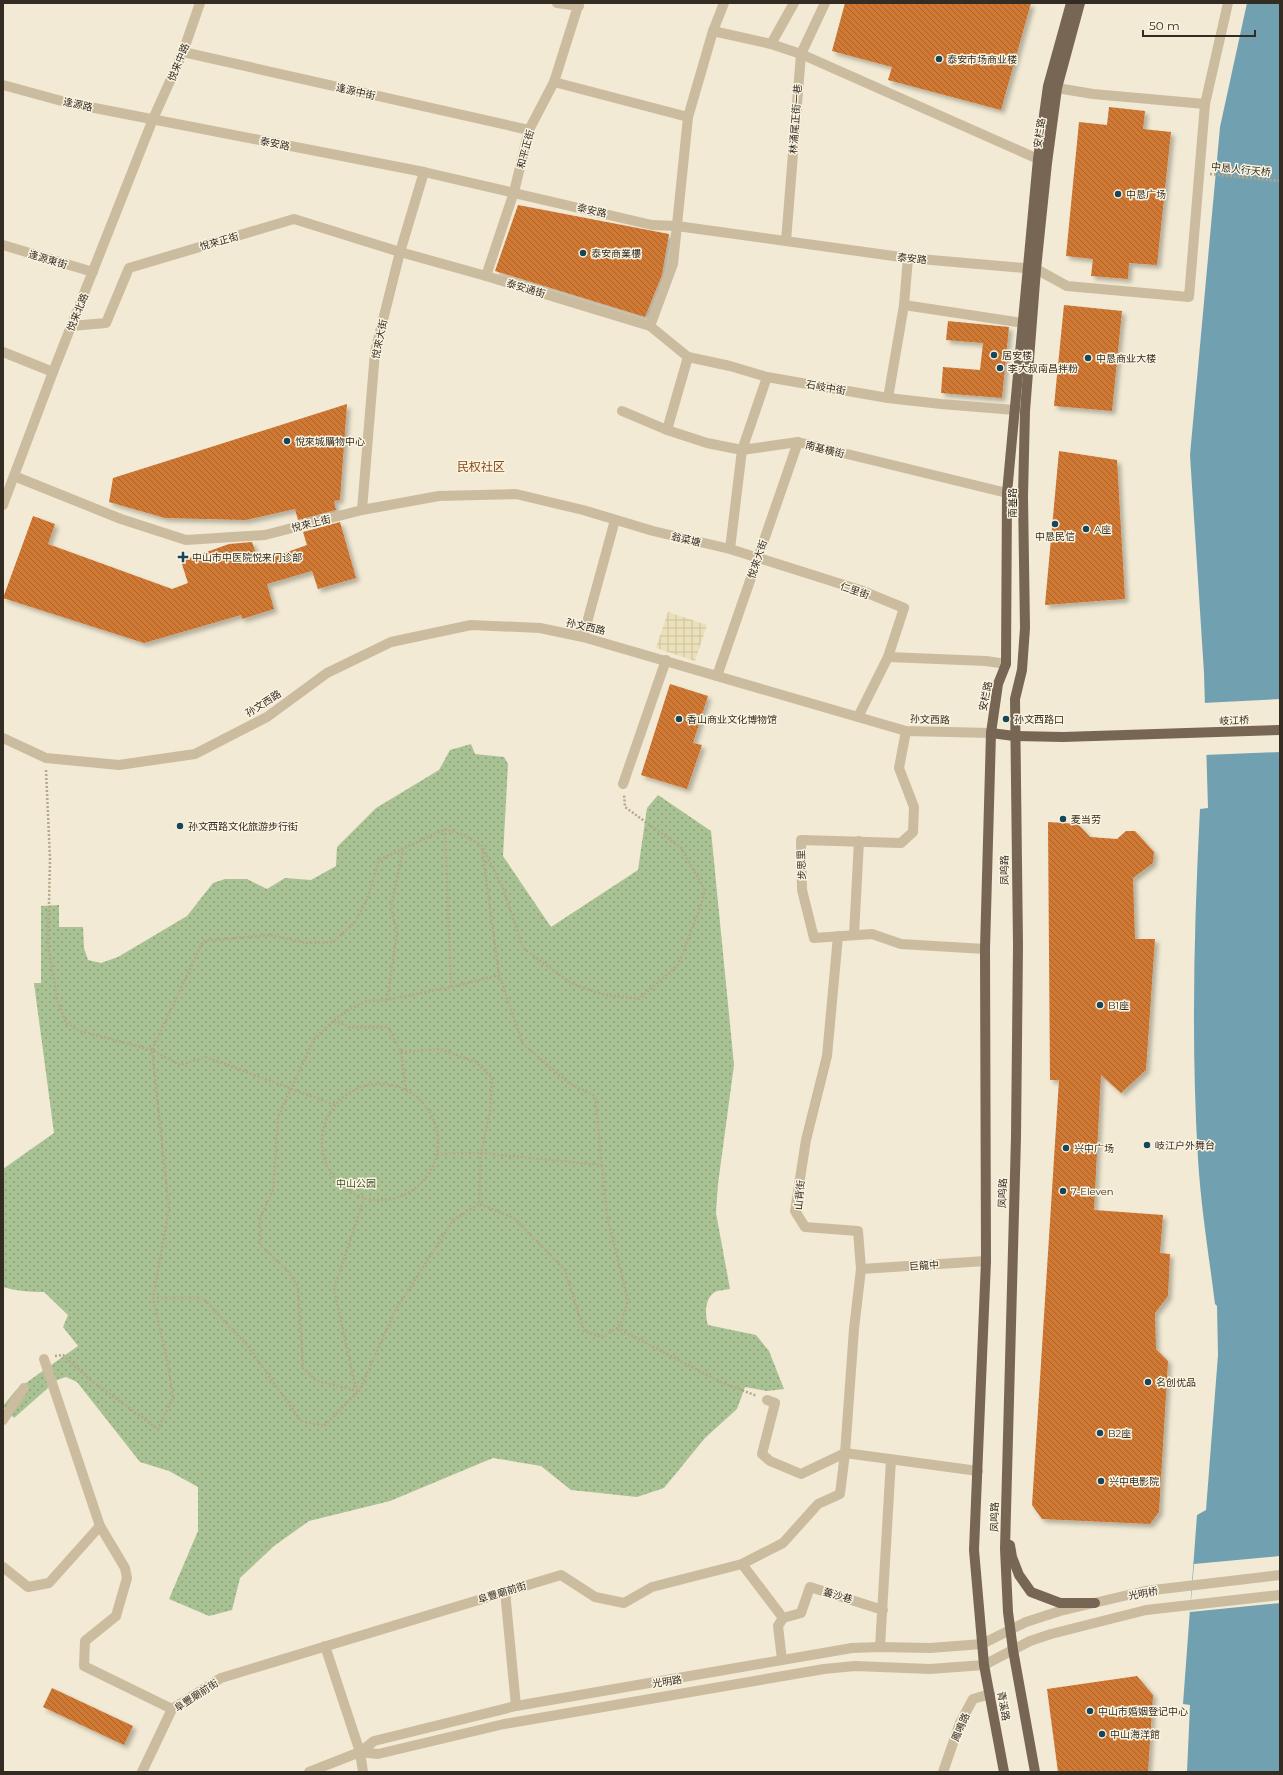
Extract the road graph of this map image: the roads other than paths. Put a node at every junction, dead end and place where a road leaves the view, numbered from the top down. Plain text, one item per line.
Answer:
1 (200, 3) edge
2 (557, 3) edge
3 (724, 3) edge
4 (794, 3) edge
5 (825, 3) edge
6 (1071, 3) edge
7 (1080, 3) edge
8 (1228, 3) edge
9 (579, 4) edge
10 (713, 31) junction
11 (771, 44) junction
12 (183, 52) junction
13 (801, 54) junction
14 (554, 82) junction
15 (3, 85) edge
16 (1057, 88) junction
17 (1205, 104) junction
18 (688, 117) junction
19 (154, 119) junction
20 (529, 130) junction
21 (1038, 160) junction
22 (424, 172) junction
23 (514, 192) junction
24 (676, 226) junction
25 (786, 241) junction
26 (3, 245) edge
27 (400, 252) junction
28 (908, 258) junction
29 (1032, 269) junction
30 (93, 272) junction
31 (486, 276) junction
32 (904, 305) junction
33 (1023, 323) junction
34 (71, 326) junction
35 (650, 326) junction
36 (3, 352) edge
37 (688, 357) junction
38 (53, 372) junction
39 (767, 377) junction
40 (888, 398) junction
41 (1015, 410) junction
42 (622, 411) dead end
43 (667, 430) junction
44 (798, 442) junction
45 (742, 450) junction
46 (14, 476) junction
47 (1007, 493) junction
48 (3, 505) edge
49 (362, 510) junction
50 (615, 520) junction
51 (730, 549) junction
52 (757, 558) junction
53 (583, 636) junction
54 (888, 657) junction
55 (666, 660) junction
56 (1006, 664) junction
57 (716, 676) junction
58 (858, 717) junction
59 (1280, 730) edge
60 (906, 731) junction
61 (992, 733) junction
62 (1188, 733) joint
63 (1014, 736) junction
64 (3, 738) edge
65 (623, 784) road end
66 (859, 841) junction
67 (854, 935) junction
68 (838, 936) junction
69 (985, 949) junction
70 (986, 1261) junction
71 (861, 1269) junction
72 (44, 1359) road end
73 (24, 1388) dead end
74 (767, 1400) road end
75 (3, 1420) edge
76 (845, 1453) junction
77 (891, 1460) junction
78 (978, 1471) junction
79 (1006, 1513) junction
80 (100, 1526) junction
81 (742, 1564) junction
82 (3, 1567) edge
83 (1280, 1575) edge
84 (506, 1591) junction
85 (1280, 1595) edge
86 (1095, 1603) junction
87 (883, 1610) junction
88 (783, 1618) junction
89 (1010, 1629) junction
90 (982, 1644) junction
91 (325, 1646) junction
92 (880, 1647) junction
93 (1013, 1650) junction
94 (782, 1660) junction
95 (984, 1665) junction
96 (990, 1694) junction
97 (516, 1706) junction
98 (172, 1709) junction
99 (360, 1752) junction
100 (142, 1772) edge
101 (309, 1772) edge
102 (363, 1772) edge
103 (943, 1772) edge
104 (1004, 1772) edge
105 (1035, 1772) edge

1 - 12 street, 悦来中路
2 - 9 street
3 - 10 street
4 - 11 street
5 - 13 street, 林涌尾正街一巷
6 - 21 main road, 安栏路
7 - 16 main road, 安栏路
8 - 17 street
9 - 14 street, 和平正街
10 - 11 street
10 - 18 street
11 - 13 street
12 - 19 street, 悦来中路
12 - 20 street, 逢源中街
13 - 21 street
13 - 25 street, 林涌尾正街一巷
14 - 18 street
14 - 20 street, 和平正街
15 - 19 street, 逢源路
16 - 17 street
16 - 29 main road, 安栏路
17 - 29 street
18 - 24 street
19 - 22 street, 泰安路
19 - 30 street, 悦来北路
20 - 23 street, 和平正街
21 - 29 main road, 安栏路
22 - 23 street, 泰安路
22 - 27 street, 悅來大街
23 - 24 street, 泰安路
23 - 31 street, 和平正街
24 - 25 street, 泰安路
24 - 35 street
25 - 28 street, 泰安路
26 - 30 street, 逢源東街
27 - 31 street, 泰安通街
27 - 34 street, 悅來正街
27 - 49 street, 悅來大街
28 - 29 street, 泰安路
28 - 32 street
29 - 33 main road, 南基路
29 - 63 main road, 南基路
30 - 34 street, 悦来北路
31 - 35 street, 泰安通街
32 - 33 street
32 - 40 street
33 - 41 main road, 南基路
34 - 38 street, 悦来北路
35 - 37 street, 石岐中街
36 - 38 street
37 - 39 street, 石岐中街
37 - 43 street
38 - 46 street, 悦来北路
39 - 40 street, 石岐中街
39 - 45 street
40 - 41 street, 石岐中街
41 - 47 main road, 南基路
42 - 43 street, 南基橫街
43 - 45 street, 南基橫街
44 - 45 street, 南基橫街
44 - 47 street, 南基橫街
44 - 52 street, 悅來大街
45 - 51 street
46 - 48 street, 悦来北路
46 - 49 street, 悅來上街
47 - 56 main road, 南基路
49 - 50 street, 悅來上街
50 - 51 street, 翁菜塘
50 - 53 street
51 - 52 street, 翁菜塘
52 - 54 street, 仁里街
52 - 57 street, 悅來大街
53 - 55 street, 孙文西路
53 - 64 street, 孙文西路
54 - 56 street
54 - 58 street, 仁里街
55 - 57 street, 孙文西路
55 - 65 street
56 - 61 main road, 安栏路
57 - 58 street, 孙文西路
58 - 60 street, 孙文西路
59 - 62 main road, 岐江桥
60 - 61 street, 孙文西路
60 - 66 street, 步思里
61 - 63 main road, 孙文西路
61 - 69 main road, 凤鸣路
62 - 63 main road, 孙文西路
63 - 79 main road, 凤鸣路
66 - 67 street
66 - 68 street, 步思里
67 - 68 street, 步思里
67 - 69 street, 步思里
68 - 71 street, 山背街
69 - 70 main road, 凤鸣路
70 - 71 street, 巨龍中
70 - 78 main road, 凤鸣路
71 - 76 street, 山背街
72 - 80 street
73 - 75 street
74 - 76 street
76 - 77 street
76 - 81 street, 阜豐廟前街
77 - 78 street
77 - 87 street
78 - 90 main road, 凤鸣路
79 - 86 main road
79 - 89 main road, 凤鸣路
80 - 82 street
80 - 98 street
81 - 84 street, 阜豐廟前街
81 - 88 street
83 - 86 street, 光明桥
84 - 91 street, 阜豐廟前街
84 - 97 street
85 - 93 street, 光明桥
86 - 89 street, 光明桥
87 - 88 street, 蔞沙巷
87 - 92 street
88 - 94 street
89 - 90 street, 光明桥
89 - 93 main road, 凤鸣路
90 - 92 street, 光明路
90 - 95 main road, 青溪路
91 - 98 street, 阜豐廟前街
91 - 99 street
92 - 94 street, 光明路
93 - 95 street, 光明桥
93 - 105 main road, 青溪路
94 - 97 street, 光明路
95 - 96 main road, 青溪路
95 - 99 street, 光明路
96 - 103 street, 鳳鳴路
96 - 104 main road, 青溪路
97 - 99 street, 光明路
98 - 100 street, 阜豐廟前街
99 - 101 street, 光明路
99 - 102 street

